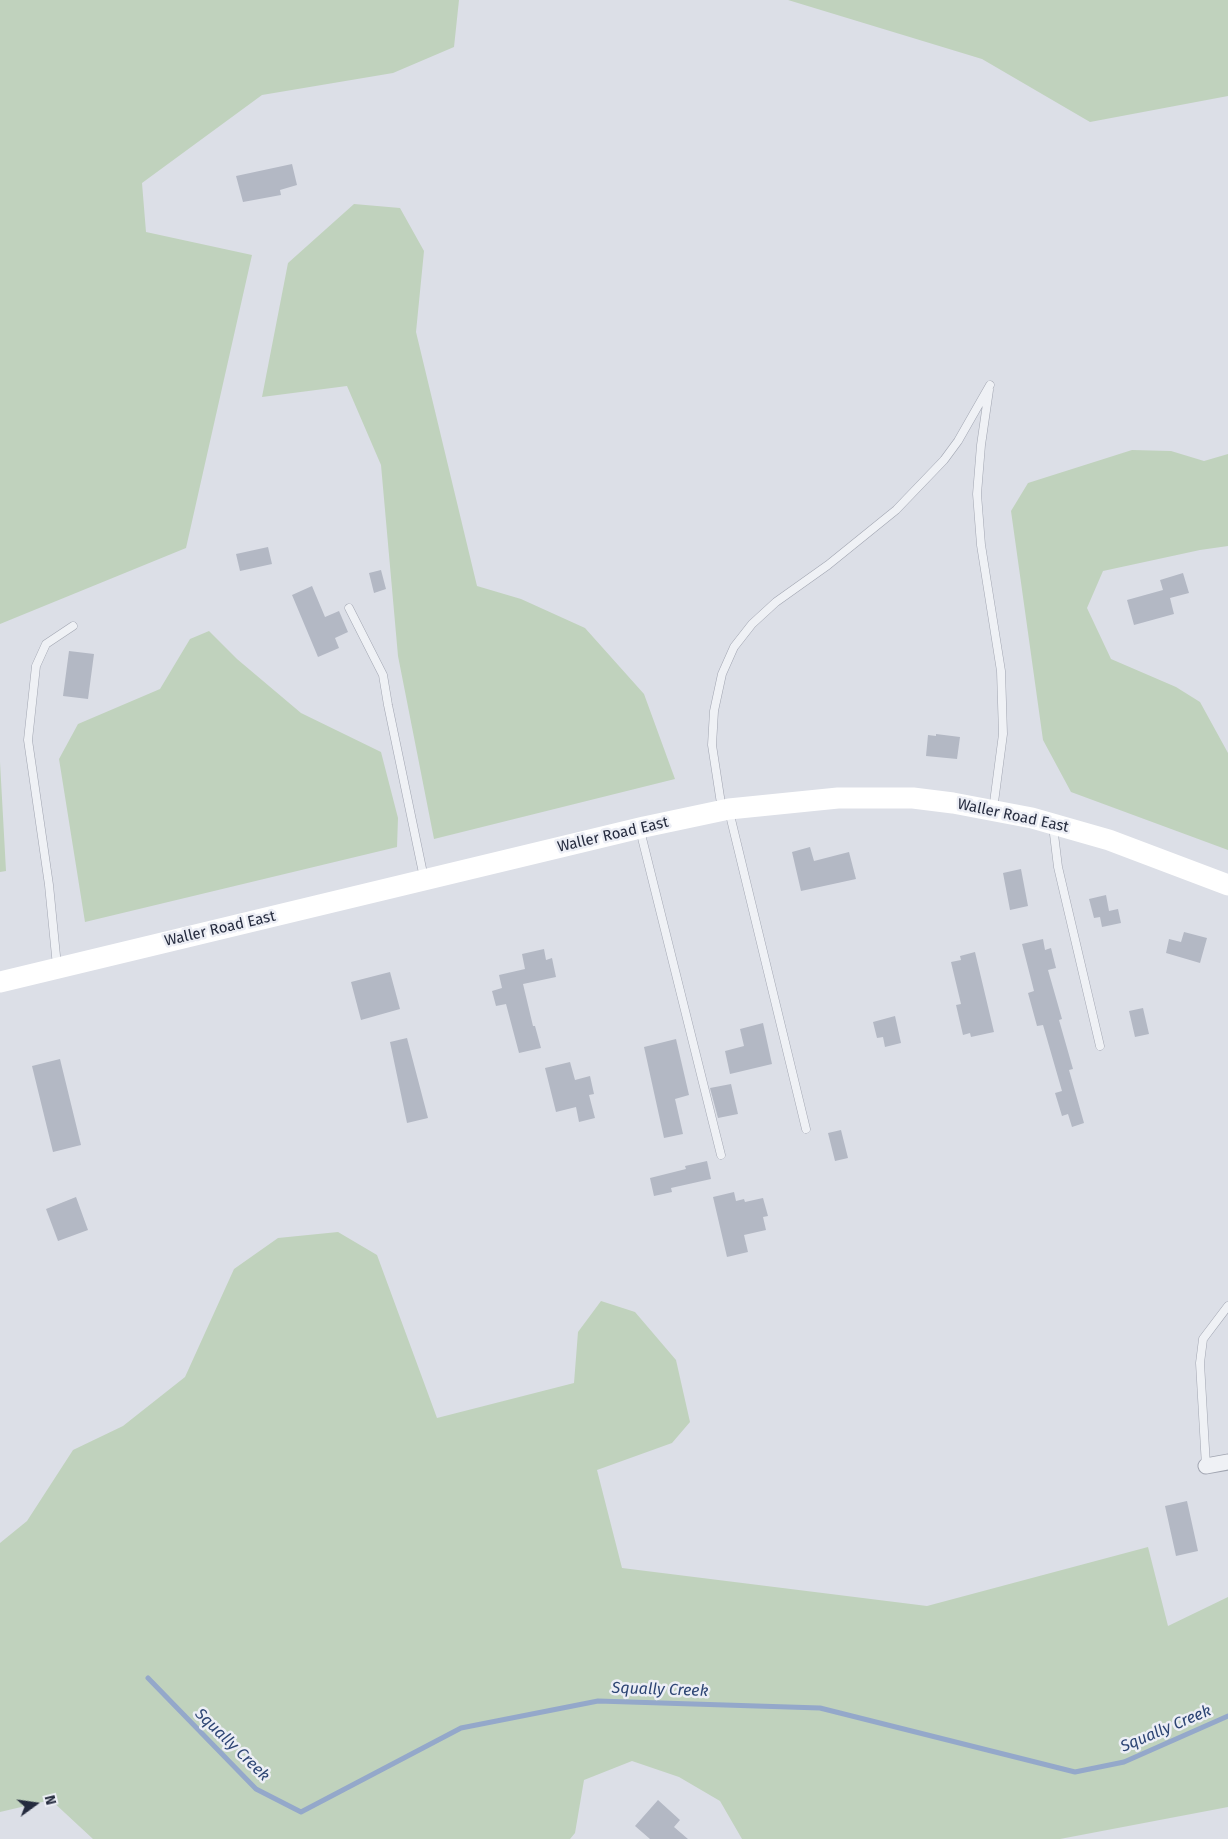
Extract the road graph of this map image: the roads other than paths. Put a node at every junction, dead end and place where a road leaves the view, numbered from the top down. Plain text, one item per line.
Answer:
1 (349, 608) dead end
2 (74, 626) dead end
3 (726, 810) junction
4 (993, 810) junction
5 (1053, 824) junction
6 (640, 828) junction
7 (425, 880) junction
8 (1228, 885) edge
9 (58, 968) junction
10 (0, 982) edge
11 (1100, 1046) dead end
12 (806, 1129) dead end
13 (721, 1155) dead end
14 (1228, 1306) edge
15 (1228, 1462) edge
16 (1206, 1466) joint

1 - 7 lane
2 - 9 lane
3 - 4 street, Waller Road East
3 - 4 lane
3 - 6 street, Waller Road East
3 - 12 lane
4 - 5 street, Waller Road East
5 - 8 street, Waller Road East
5 - 11 lane
6 - 7 street, Waller Road East
6 - 13 lane
7 - 9 street, Waller Road East
9 - 10 street, Waller Road East
14 - 16 lane
15 - 16 street

